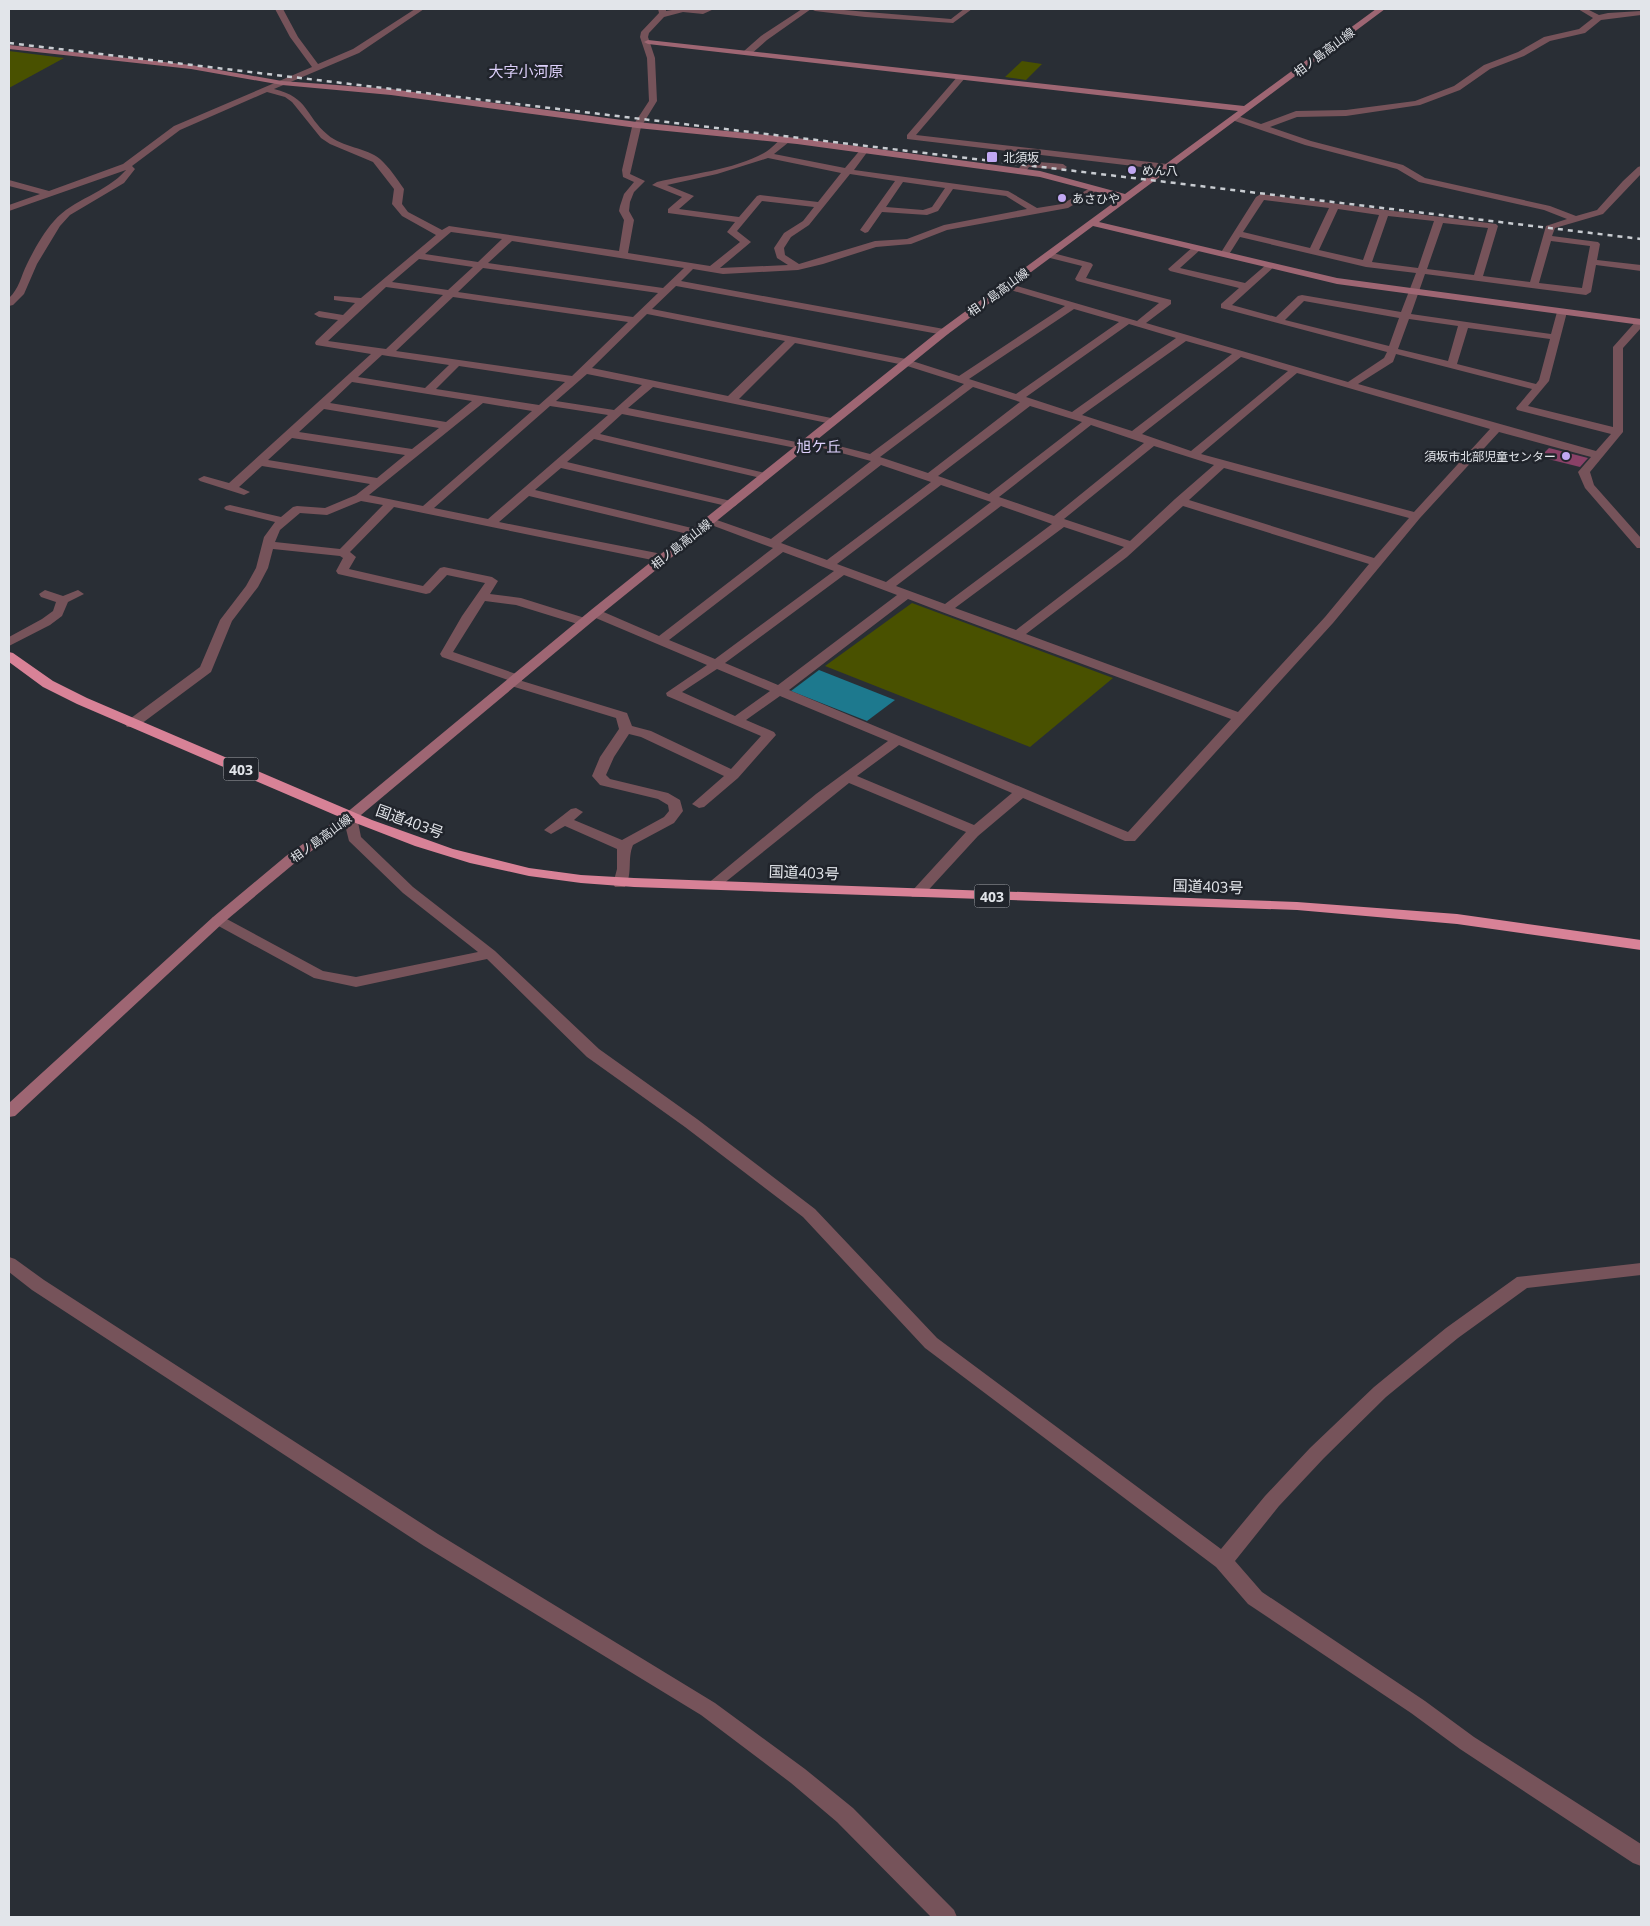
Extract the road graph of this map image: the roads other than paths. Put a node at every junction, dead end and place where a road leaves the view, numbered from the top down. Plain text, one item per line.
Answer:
1 (279, 9) edge
2 (420, 9) edge
3 (710, 9) edge
4 (807, 9) edge
5 (815, 9) edge
6 (968, 9) edge
7 (1380, 9) edge
8 (1582, 9) edge
9 (690, 10) edge
10 (662, 12) edge
11 (1641, 13) edge
12 (1598, 18) junction
13 (648, 42) junction
14 (9, 47) edge
15 (747, 53) junction
16 (316, 67) junction
17 (961, 78) junction
18 (282, 83) junction
19 (267, 90) junction
20 (1246, 109) junction
21 (1235, 118) junction
22 (637, 125) junction
23 (1262, 127) junction
24 (786, 140) junction
25 (864, 151) junction
26 (767, 154) junction
27 (126, 166) junction
28 (1063, 167) dead end
29 (1167, 167) junction
30 (1641, 169) edge
31 (848, 172) junction
32 (1021, 172) junction
33 (900, 180) junction
34 (640, 181) junction
35 (9, 183) edge
36 (657, 185) junction
37 (950, 187) junction
38 (1095, 189) junction
39 (48, 193) junction
40 (1126, 197) junction
41 (820, 205) junction
42 (1335, 206) junction
43 (9, 208) edge
44 (880, 209) junction
45 (1036, 211) junction
46 (1385, 212) junction
47 (1440, 219) junction
48 (1576, 219) junction
49 (741, 220) junction
50 (1092, 223) junction
51 (865, 230) dead end
52 (442, 234) junction
53 (1238, 234) junction
54 (510, 237) junction
55 (1547, 238) junction
56 (1197, 248) junction
57 (1313, 252) junction
58 (623, 254) junction
59 (1225, 254) junction
60 (1049, 255) junction
61 (417, 256) junction
62 (1592, 262) junction
63 (1366, 264) junction
64 (480, 265) junction
65 (692, 265) junction
66 (1270, 266) junction
67 (798, 267) junction
68 (1641, 268) edge
69 (712, 269) junction
70 (1420, 271) junction
71 (1478, 278) junction
72 (674, 283) junction
73 (384, 284) junction
74 (1534, 285) junction
75 (1007, 286) junction
76 (1248, 287) junction
77 (665, 291) junction
78 (1413, 292) junction
79 (450, 293) junction
80 (338, 298) dead end
81 (364, 302) junction
82 (9, 303) edge
83 (1072, 305) junction
84 (645, 311) junction
85 (1562, 312) junction
86 (319, 314) dead end
87 (1404, 316) junction
88 (346, 318) junction
89 (636, 320) junction
90 (1127, 321) junction
91 (1278, 321) junction
92 (1641, 322) edge
93 (1139, 324) junction
94 (1464, 324) junction
95 (944, 332) junction
96 (1185, 337) junction
97 (1554, 337) junction
98 (792, 340) junction
99 (1393, 349) junction
100 (384, 352) junction
101 (1240, 353) junction
102 (906, 362) junction
103 (457, 363) junction
104 (1452, 364) junction
105 (584, 370) junction
106 (1295, 370) junction
107 (350, 379) junction
108 (961, 379) junction
109 (574, 380) junction
110 (972, 383) junction
111 (650, 384) junction
112 (1350, 385) junction
113 (1537, 387) junction
114 (428, 391) junction
115 (1018, 398) junction
116 (481, 399) junction
117 (731, 400) junction
118 (1029, 402) junction
119 (321, 405) junction
120 (546, 406) junction
121 (618, 412) junction
122 (1074, 416) junction
123 (832, 421) junction
124 (1090, 421) junction
125 (448, 426) junction
126 (1497, 428) junction
127 (1618, 432) junction
128 (291, 434) junction
129 (591, 435) junction
130 (1134, 435) junction
131 (1153, 441) junction
132 (804, 444) junction
133 (415, 453) junction
134 (1194, 454) junction
135 (1598, 454) junction
136 (876, 459) junction
137 (260, 462) junction
138 (559, 464) junction
139 (1222, 464) junction
140 (766, 476) junction
141 (204, 479) dead end
142 (934, 479) junction
143 (379, 482) junction
144 (231, 488) junction
145 (244, 492) dead end
146 (527, 492) junction
147 (360, 497) junction
148 (994, 500) junction
149 (1179, 501) junction
150 (391, 504) junction
151 (731, 504) junction
152 (230, 508) dead end
153 (424, 510) junction
154 (1416, 516) junction
155 (284, 520) junction
156 (710, 521) junction
157 (1058, 522) junction
158 (491, 523) junction
159 (696, 532) junction
160 (1641, 544) edge
161 (269, 545) junction
162 (777, 546) junction
163 (1132, 546) junction
164 (342, 553) junction
165 (662, 558) junction
166 (1378, 563) junction
167 (828, 565) junction
168 (842, 570) junction
169 (887, 587) junction
170 (46, 594) dead end
171 (78, 594) dead end
172 (906, 594) junction
173 (482, 597) junction
174 (63, 600) junction
175 (946, 609) junction
176 (595, 613) junction
177 (584, 622) junction
178 (1017, 635) junction
179 (660, 641) junction
180 (9, 642) edge
181 (9, 656) edge
182 (715, 665) junction
183 (515, 680) junction
184 (780, 690) junction
185 (1241, 718) junction
186 (736, 721) junction
187 (132, 724) junction
188 (626, 729) junction
189 (896, 741) junction
190 (733, 775) junction
191 (847, 777) junction
192 (1021, 793) junction
193 (699, 804) dead end
194 (576, 812) dead end
195 (350, 817) junction
196 (564, 821) junction
197 (551, 830) dead end
198 (976, 831) junction
199 (625, 847) junction
200 (620, 884) junction
201 (713, 885) junction
202 (917, 894) junction
203 (218, 920) junction
204 (1641, 945) edge
205 (490, 954) junction
206 (9, 1112) edge
207 (9, 1263) edge
208 (1641, 1269) edge
209 (1223, 1561) junction
210 (1641, 1856) edge
211 (946, 1917) edge

1 - 16 street
2 - 16 street
3 - 9 street
4 - 15 street
5 - 6 street
7 - 20 street, 相ノ島高山線
8 - 12 street
9 - 10 street
10 - 13 street
11 - 12 street
12 - 23 street
13 - 15 street
13 - 22 street
14 - 18 street
15 - 17 street
16 - 18 street
17 - 20 street
17 - 29 street
18 - 19 street
18 - 22 street
19 - 27 street
19 - 52 street
20 - 21 street, 相ノ島高山線
21 - 23 street
21 - 29 street, 相ノ島高山線
22 - 24 street
22 - 34 street
23 - 48 street
24 - 25 street
24 - 26 street
25 - 31 street
25 - 32 street
26 - 31 street
26 - 36 street
27 - 39 street
27 - 82 street
28 - 32 street
29 - 40 street, 相ノ島高山線
30 - 48 street
31 - 33 street
31 - 41 street
32 - 38 street
33 - 37 street
33 - 44 street
34 - 36 street
34 - 58 street
35 - 39 street
36 - 49 street
37 - 44 street
37 - 45 street
38 - 40 street
38 - 45 street
39 - 43 street
40 - 50 street, 相ノ島高山線
41 - 49 street
41 - 67 street
42 - 46 street
42 - 53 street
42 - 57 street
44 - 51 street
45 - 67 street
46 - 47 street
46 - 63 street
47 - 70 street
47 - 71 street
48 - 55 street
49 - 69 street
50 - 56 street
50 - 60 street, 相ノ島高山線
52 - 54 street
52 - 61 street
53 - 57 street
53 - 59 street
54 - 58 street
54 - 64 street
55 - 62 street
55 - 74 street
56 - 59 street
56 - 76 street
57 - 63 street
58 - 65 street
59 - 66 street
60 - 75 street, 相ノ島高山線
60 - 93 street
61 - 64 street
61 - 73 street
62 - 68 street
62 - 74 street
63 - 70 street
64 - 77 street
64 - 79 street
65 - 69 street
65 - 72 street
66 - 76 street
66 - 78 street
67 - 69 street
70 - 71 street
70 - 78 street
71 - 74 street
72 - 77 street
72 - 95 street
73 - 79 street
73 - 81 street
75 - 83 street
75 - 95 street, 相ノ島高山線
76 - 91 street
77 - 84 street
78 - 85 street
78 - 87 street
79 - 89 street
79 - 100 street
80 - 81 street
81 - 88 street
83 - 90 street
83 - 108 street
84 - 89 street
84 - 98 street
85 - 92 street
85 - 97 street
86 - 88 street
87 - 91 street
87 - 94 street
87 - 99 street
88 - 100 street
89 - 105 street
90 - 93 street
90 - 115 street
91 - 99 street
92 - 127 street
93 - 96 street
94 - 97 street
94 - 104 street
95 - 102 street, 相ノ島高山線
96 - 101 street
96 - 122 street
97 - 113 street
98 - 102 street
98 - 117 street
99 - 104 street
99 - 112 street
100 - 103 street
100 - 107 street
101 - 106 street
101 - 130 street
102 - 108 street
102 - 123 street, 相ノ島高山線
103 - 109 street
103 - 114 street
104 - 113 street
105 - 109 street
105 - 111 street
106 - 112 street
106 - 134 street
107 - 114 street
107 - 119 street
108 - 110 street
109 - 120 street
110 - 115 street
110 - 136 street
111 - 117 street
111 - 121 street
112 - 126 street
113 - 127 street
114 - 116 street
115 - 118 street
116 - 120 street
116 - 125 street
117 - 123 street
118 - 122 street
118 - 142 street
119 - 125 street
119 - 128 street
120 - 121 street
120 - 153 street
121 - 129 street
121 - 132 street
122 - 124 street
123 - 132 street, 相ノ島高山線
124 - 130 street
124 - 148 street
125 - 133 street
126 - 135 street
126 - 154 street
127 - 135 street
128 - 133 street
128 - 137 street
129 - 138 street
129 - 140 street
130 - 131 street
131 - 134 street
131 - 157 street
132 - 136 street
132 - 140 street, 相ノ島高山線
133 - 143 street
134 - 139 street
135 - 160 street
136 - 142 street
136 - 162 street
137 - 143 street
137 - 144 street
138 - 146 street
138 - 151 street
139 - 149 street
139 - 154 street
140 - 151 street, 相ノ島高山線
141 - 144 street
142 - 148 street
142 - 167 street
143 - 147 street
144 - 145 street
146 - 158 street
146 - 159 street
147 - 150 street
147 - 155 street
148 - 157 street
148 - 169 street
149 - 163 street
149 - 166 street
150 - 153 street
150 - 164 street
151 - 156 street, 相ノ島高山線
152 - 155 street
153 - 158 street
154 - 166 street
155 - 161 street
156 - 159 street, 相ノ島高山線
156 - 162 street
157 - 163 street
157 - 175 street
158 - 165 street
159 - 165 street, 相ノ島高山線
161 - 164 street
161 - 187 street
162 - 167 street
162 - 179 street
163 - 178 street
164 - 173 street
165 - 176 street, 相ノ島高山線
166 - 185 street
167 - 168 street
168 - 169 street
168 - 182 street
169 - 172 street
170 - 174 street
171 - 174 street
172 - 175 street
172 - 184 street
173 - 177 street
173 - 183 street
174 - 180 street
175 - 178 street
176 - 177 street, 相ノ島高山線
176 - 179 street
177 - 183 street, 相ノ島高山線
178 - 185 street
179 - 182 street
181 - 187 highway, 国道403号 / 403
182 - 184 street
182 - 186 street
183 - 188 street
183 - 195 street, 相ノ島高山線
184 - 186 street
184 - 189 street
185 - 192 street
186 - 190 street
187 - 195 highway, 国道403号 / 403
188 - 190 street
188 - 199 street
189 - 191 street
189 - 192 street
190 - 193 street
191 - 198 street
191 - 201 street
192 - 198 street
194 - 196 street
195 - 200 highway, 国道403号 / 403
195 - 203 street, 相ノ島高山線
195 - 205 street
196 - 197 street
196 - 199 street
198 - 202 street
199 - 200 street
200 - 201 highway, 国道403号 / 403
201 - 202 highway, 国道403号 / 403
202 - 204 highway, 国道403号 / 403
203 - 205 street
203 - 206 street, 相ノ島高山線
205 - 209 street
207 - 211 street
208 - 209 street
209 - 210 street

